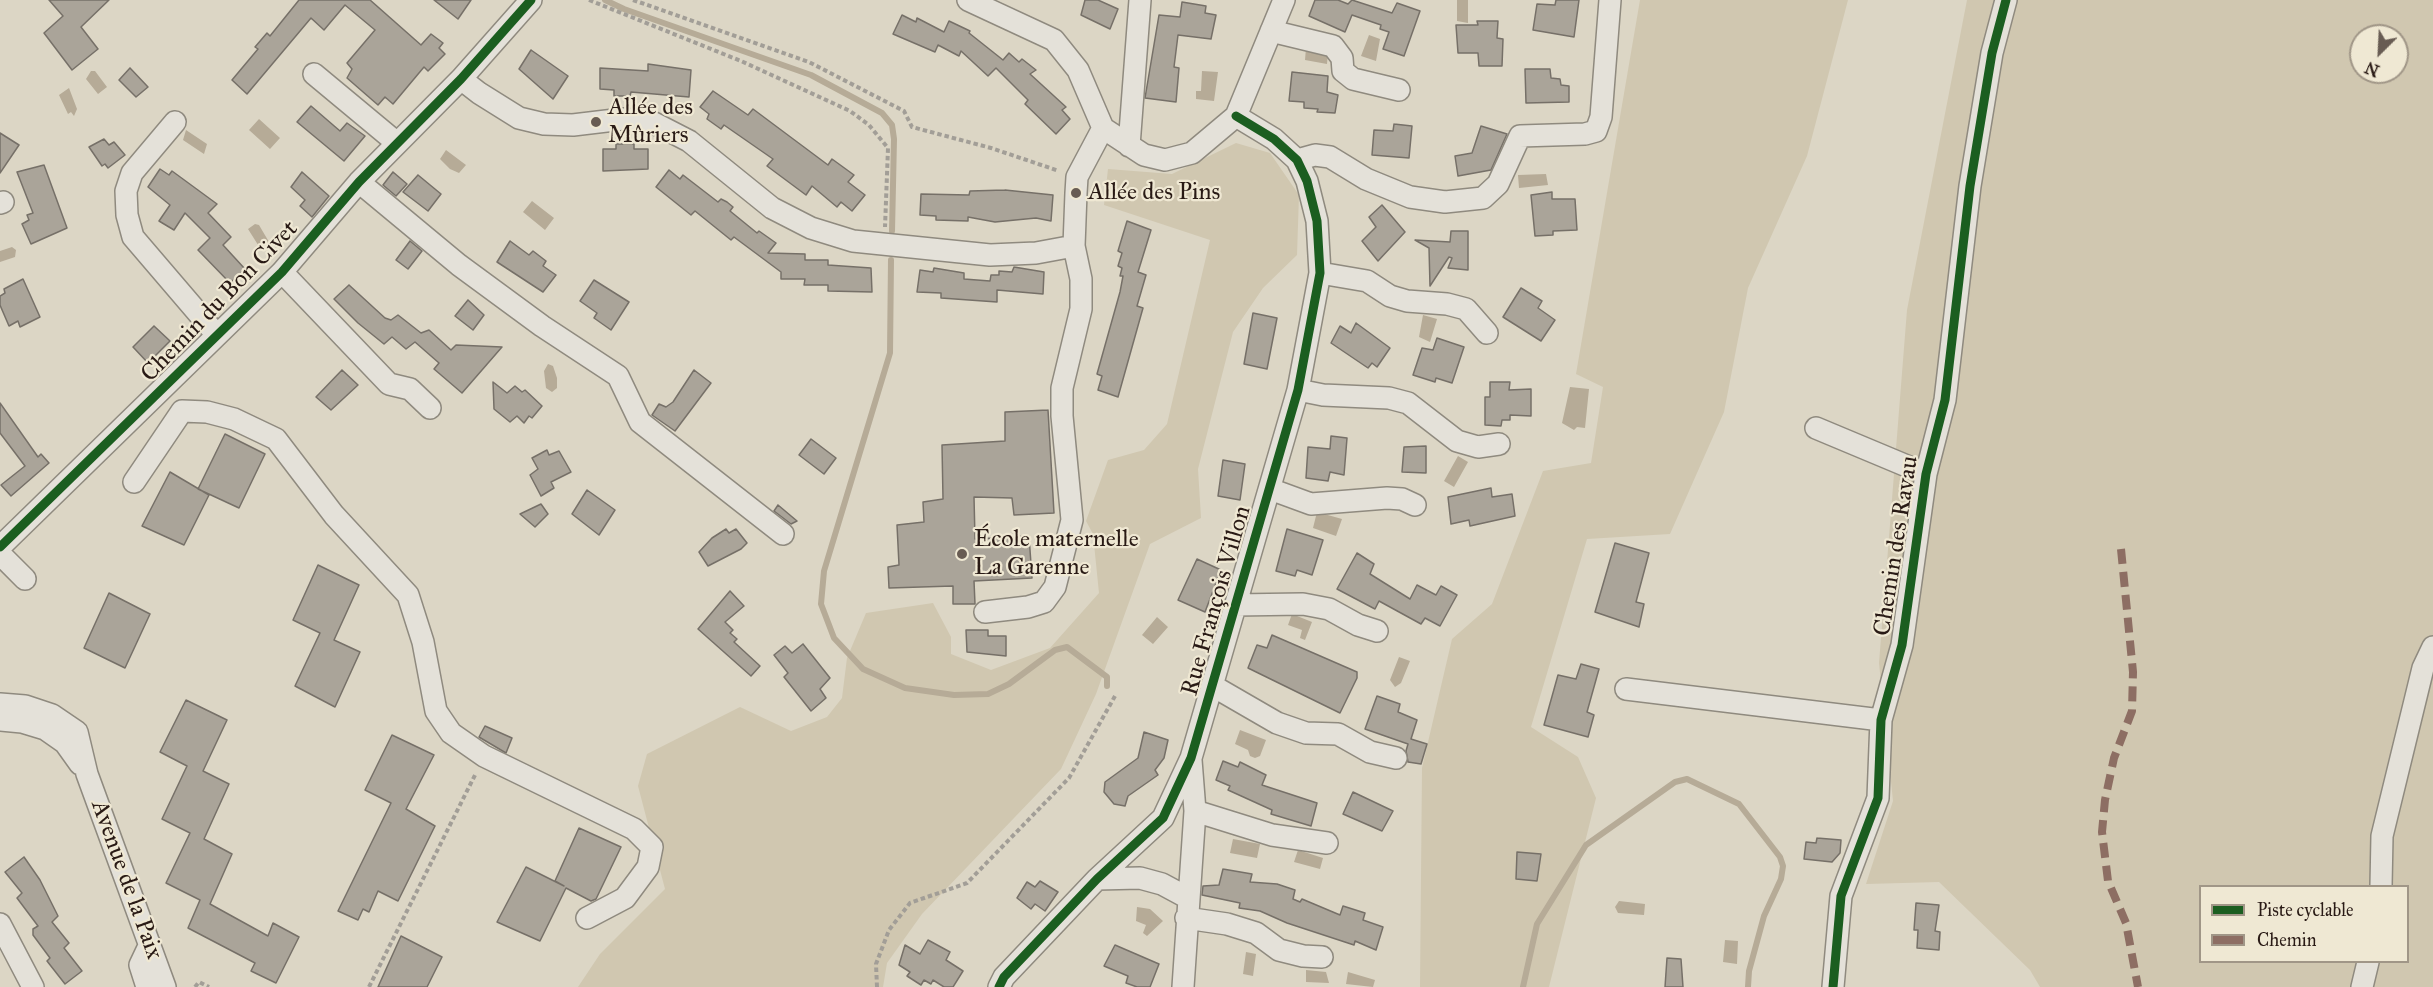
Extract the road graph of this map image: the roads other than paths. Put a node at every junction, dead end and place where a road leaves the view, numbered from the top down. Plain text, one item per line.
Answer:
1 (531, 0) edge
2 (968, 0) edge
3 (1140, 0) edge
4 (1284, 0) edge
5 (1610, 0) edge
6 (2006, 0) edge
7 (1271, 31) junction
8 (314, 74) dead end
9 (461, 79) junction
10 (1399, 90) dead end
11 (1236, 116) junction
12 (175, 122) dead end
13 (1104, 128) junction
14 (397, 143) junction
15 (1129, 146) junction
16 (1297, 160) junction
17 (359, 182) junction
18 (1074, 246) junction
19 (282, 272) junction
20 (1320, 273) junction
21 (1487, 333) dead end
22 (216, 334) junction
23 (1298, 390) junction
24 (160, 393) junction
25 (429, 408) dead end
26 (182, 411) junction
27 (1816, 429) dead end
28 (1498, 444) dead end
29 (1926, 474) junction
30 (134, 482) dead end
31 (1270, 489) junction
32 (1415, 506) dead end
33 (783, 534) dead end
34 (0, 547) edge
35 (0, 554) edge
36 (25, 579) dead end
37 (1235, 605) junction
38 (985, 612) dead end
39 (1377, 631) dead end
40 (2433, 647) edge
41 (1213, 686) junction
42 (1626, 689) dead end
43 (0, 704) edge
44 (0, 720) edge
45 (1881, 720) junction
46 (1191, 758) junction
47 (1396, 758) dead end
48 (87, 774) junction
49 (1195, 811) junction
50 (1327, 843) dead end
51 (1097, 879) junction
52 (2381, 885) edge
53 (1187, 908) junction
54 (587, 918) dead end
55 (4, 938) edge
56 (150, 944) junction
57 (1322, 957) dead end
58 (2368, 963) edge
59 (33, 987) edge
60 (147, 987) edge
61 (165, 987) edge
62 (999, 987) edge
63 (1183, 987) edge
64 (1833, 987) edge
65 (2362, 987) edge

1 - 9 street, Chemin du Bon Civet
2 - 13 street
3 - 15 street
4 - 7 street
5 - 16 street
6 - 29 street, Chemin des Ravau
7 - 10 street
7 - 11 street
8 - 14 street
9 - 14 street, Chemin du Bon Civet
9 - 18 street
11 - 15 street
11 - 16 street
12 - 22 street
13 - 15 street
13 - 18 street
14 - 17 street, Chemin du Bon Civet
16 - 20 street, Rue François Villon
17 - 19 street, Chemin du Bon Civet
17 - 33 street
18 - 38 street
19 - 22 street, Chemin du Bon Civet
19 - 25 street
20 - 21 street
20 - 23 street, Rue François Villon
22 - 24 street, Chemin du Bon Civet
23 - 28 street
23 - 31 street, Rue François Villon
24 - 26 street
24 - 34 street, Chemin du Bon Civet
26 - 30 street
26 - 54 street
27 - 29 street
29 - 45 street, Chemin des Ravau
31 - 32 street
31 - 37 street, Rue François Villon
35 - 36 street
37 - 39 street
37 - 41 street, Rue François Villon
40 - 52 street
41 - 46 street, Rue François Villon
41 - 47 street
42 - 45 street
43 - 48 street, Avenue de la Paix
44 - 48 street, Avenue de la Paix
45 - 64 street, Chemin des Ravau
46 - 49 street, Rue François Villon
46 - 51 street, Rue François Villon
48 - 56 street, Avenue de la Paix
49 - 50 street
49 - 53 street, Rue François Villon
51 - 53 street
51 - 62 street, Rue François Villon
53 - 57 street
53 - 63 street, Rue François Villon
55 - 59 street
56 - 60 street
56 - 61 street, Avenue de la Paix
58 - 65 street

